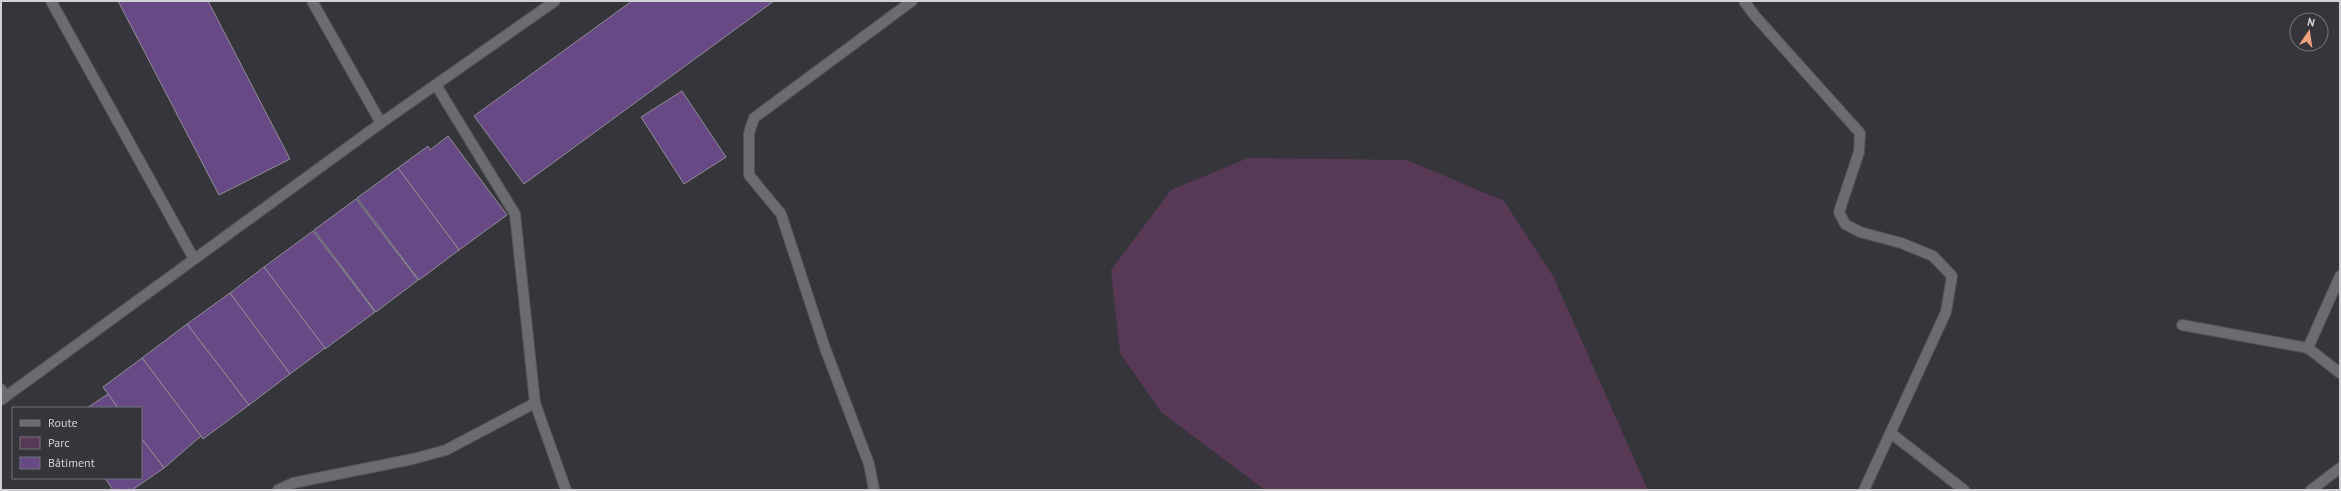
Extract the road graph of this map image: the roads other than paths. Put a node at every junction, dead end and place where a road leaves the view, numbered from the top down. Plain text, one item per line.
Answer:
1 (51, 1) edge
2 (312, 1) edge
3 (555, 1) edge
4 (912, 1) edge
5 (1744, 1) edge
6 (436, 85) junction
7 (382, 123) junction
8 (194, 258) junction
9 (2340, 276) edge
10 (2182, 325) dead end
11 (2308, 348) junction
12 (2340, 373) edge
13 (2, 395) edge
14 (535, 402) junction
15 (1892, 434) junction
16 (2340, 468) edge
17 (278, 490) edge
18 (566, 490) edge
19 (874, 490) edge
20 (1864, 490) edge
21 (1964, 490) edge
22 (2311, 490) edge

1 - 8 street
2 - 7 street
3 - 6 street
4 - 19 street
5 - 15 street
6 - 7 street
6 - 14 street
7 - 8 street
8 - 13 street
9 - 11 street
10 - 11 street
11 - 12 street
14 - 17 street
14 - 18 street
15 - 20 street
15 - 21 street
16 - 22 street

